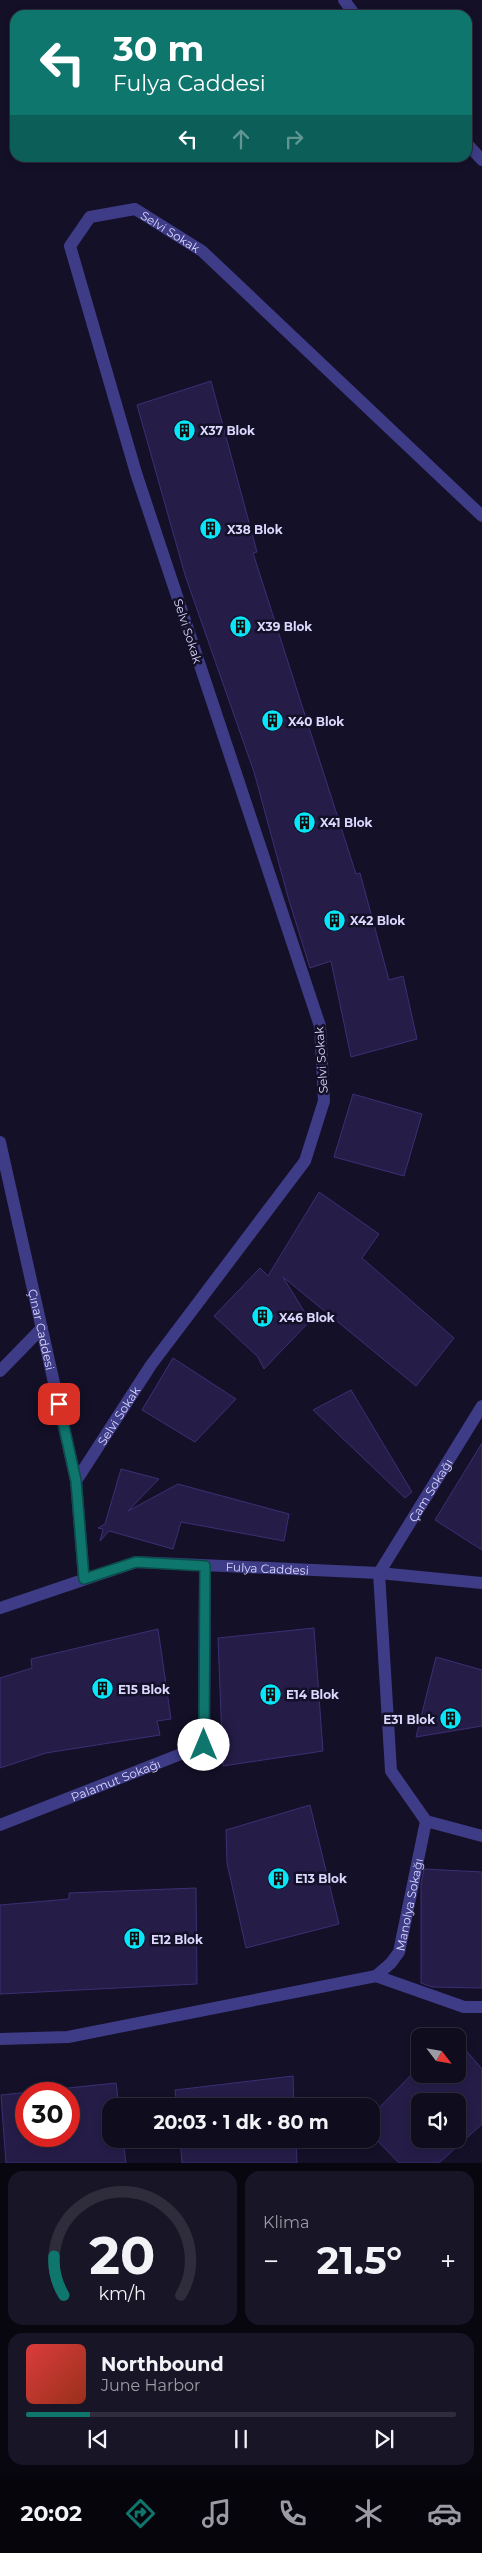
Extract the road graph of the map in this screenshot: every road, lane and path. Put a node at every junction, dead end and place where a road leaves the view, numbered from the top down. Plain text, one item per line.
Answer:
1 (472, 149) edge
2 (482, 160) edge
3 (482, 516) edge
4 (0, 1142) edge
5 (42, 1328) junction
6 (0, 1371) edge
7 (482, 1406) edge
8 (76, 1481) junction
9 (205, 1566) junction
10 (379, 1573) junction
11 (84, 1579) junction
12 (482, 1583) edge
13 (0, 1608) edge
14 (426, 1821) junction
15 (0, 1825) edge
16 (482, 1836) edge
17 (376, 1976) junction
18 (482, 2007) edge
19 (0, 2039) edge

1 - 2 street
3 - 8 street, Selvi Sokak
4 - 5 street, Çınar Caddesi
5 - 6 street
5 - 8 street, Çınar Caddesi
7 - 10 street, Çam Sokağı
8 - 11 street, Çınar Caddesi
9 - 10 street, Fulya Caddesi
9 - 11 street, Fulya Caddesi
9 - 15 street, Palamut Sokağı
10 - 12 street, Fulya Caddesi
10 - 14 street
11 - 13 street, Fulya Caddesi
14 - 16 street
14 - 17 street, Manolya Sokağı
17 - 18 street
17 - 19 street

